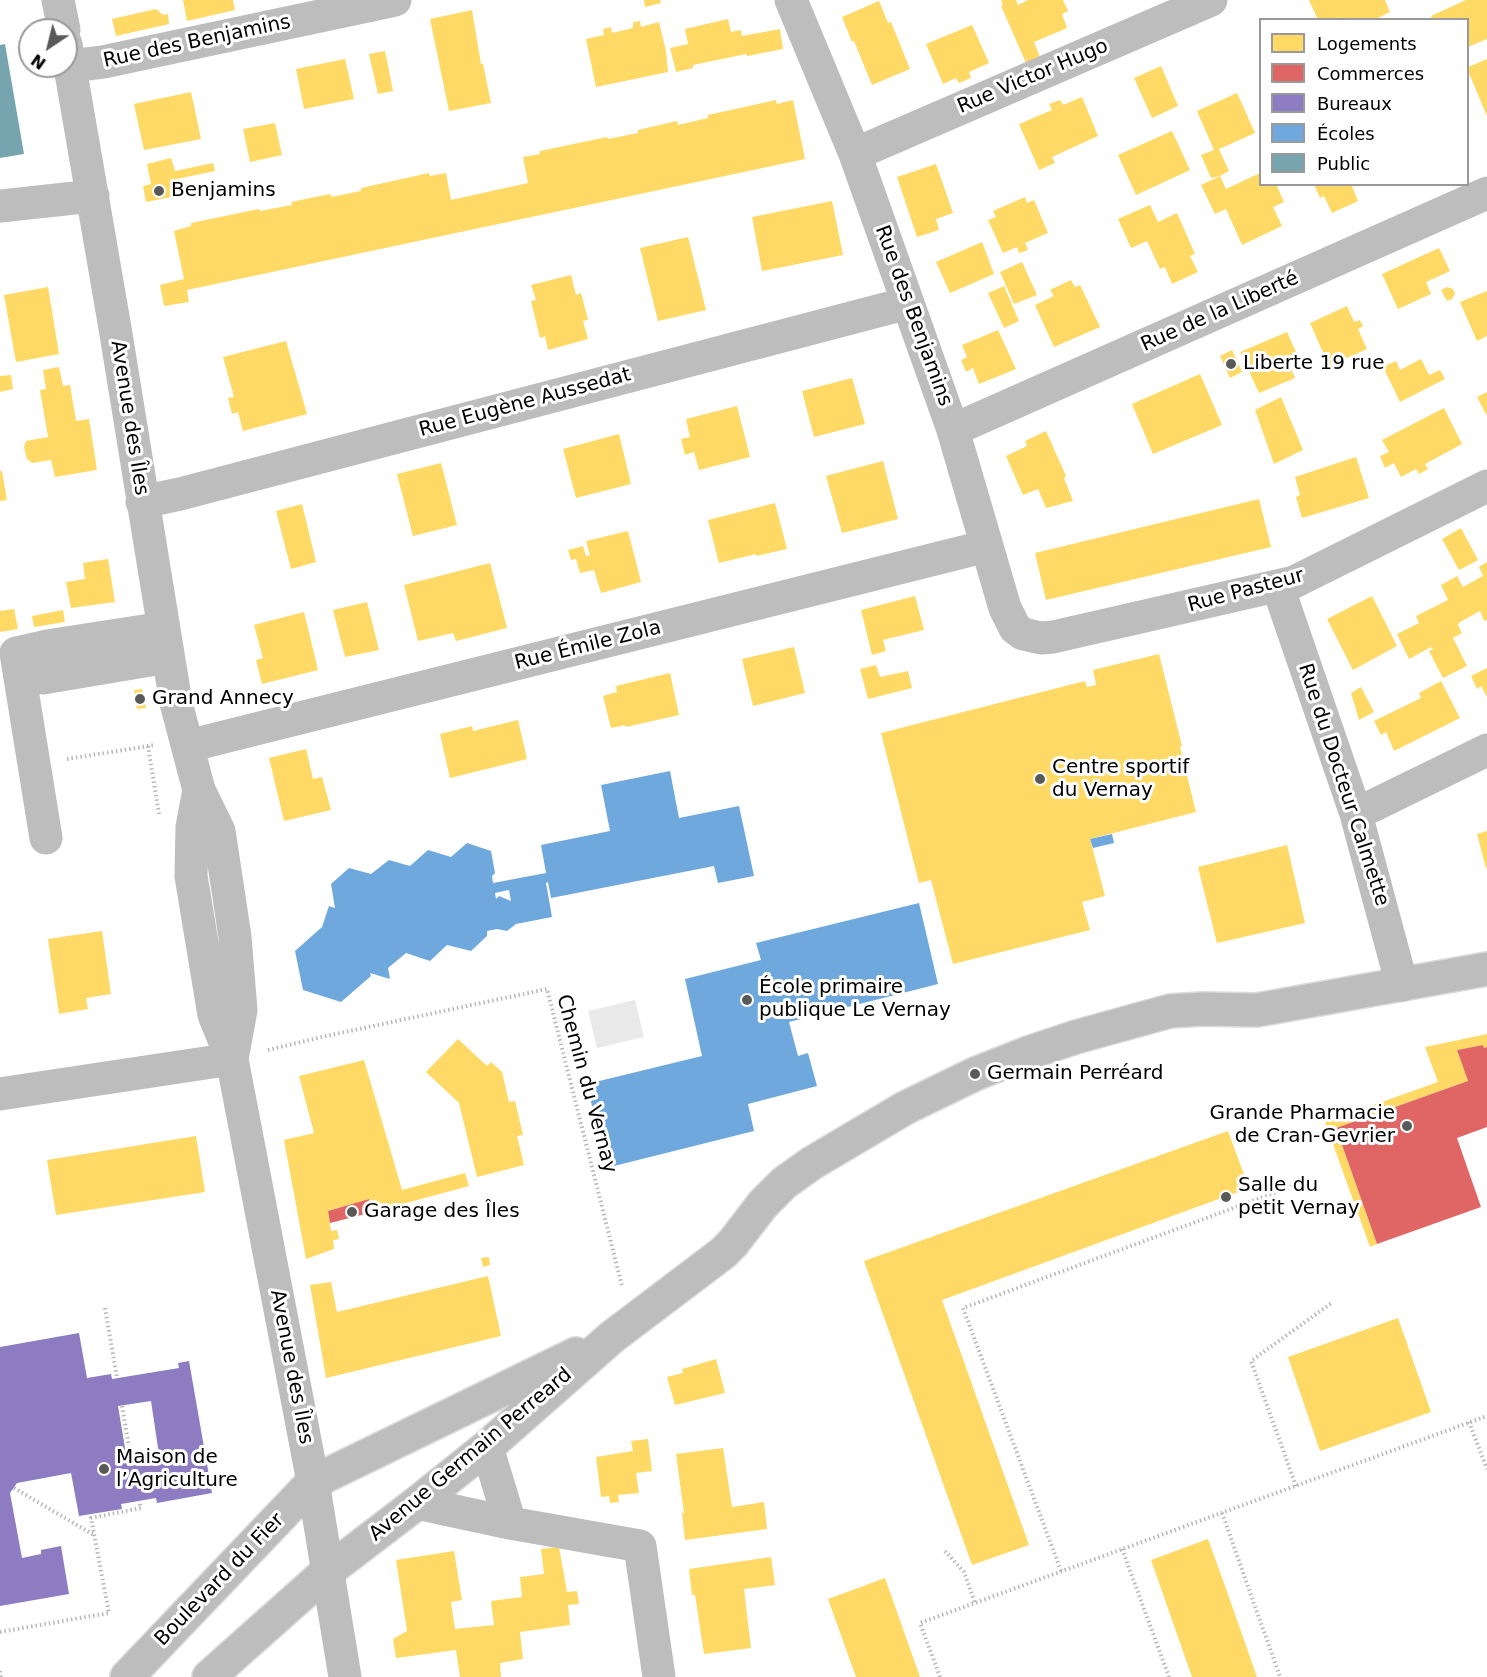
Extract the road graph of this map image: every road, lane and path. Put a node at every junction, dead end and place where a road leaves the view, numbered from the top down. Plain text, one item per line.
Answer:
1 (58, 0) edge
2 (395, 0) edge
3 (791, 0) edge
4 (1211, 0) edge
5 (62, 18) edge
6 (78, 57) edge
7 (72, 78) edge
8 (855, 154) junction
9 (1487, 194) edge
10 (93, 196) junction
11 (0, 206) edge
12 (908, 303) junction
13 (953, 430) junction
14 (1487, 486) edge
15 (142, 502) junction
16 (987, 546) junction
17 (1278, 587) junction
18 (1023, 634) joint
19 (166, 643) junction
20 (8, 655) edge
21 (43, 678) dead end
22 (154, 745) dead end
23 (188, 746) junction
24 (148, 747) junction
25 (1487, 750) edge
26 (34, 764) junction
27 (1356, 814) junction
28 (161, 825) dead end
29 (46, 838) dead end
30 (1487, 969) edge
31 (1402, 985) junction
32 (232, 1059) junction
33 (0, 1094) edge
34 (1293, 1186) dead end
35 (1333, 1302) dead end
36 (105, 1308) dead end
37 (622, 1329) junction
38 (117, 1378) dead end
39 (122, 1406) dead end
40 (1487, 1416) edge
41 (1469, 1422) junction
42 (487, 1447) junction
43 (132, 1465) dead end
44 (1487, 1469) edge
45 (313, 1482) junction
46 (1296, 1486) junction
47 (14, 1488) dead end
48 (139, 1501) dead end
49 (417, 1503) junction
50 (1222, 1513) junction
51 (510, 1523) junction
52 (95, 1535) junction
53 (1122, 1549) junction
54 (945, 1551) dead end
55 (328, 1571) junction
56 (1061, 1571) junction
57 (975, 1603) junction
58 (0, 1632) edge
59 (0, 1671) edge
60 (1, 1677) edge
61 (127, 1677) edge
62 (209, 1677) edge
63 (345, 1677) edge
64 (659, 1677) edge
65 (940, 1677) edge
66 (1169, 1677) edge
67 (1280, 1677) edge

1 - 5 street
2 - 6 street, Rue des Benjamins
3 - 8 street, Rue des Benjamins
4 - 8 street, Rue Victor Hugo
7 - 10 street, Avenue des Îles
8 - 12 street, Rue des Benjamins
9 - 13 street, Rue de la Liberté
10 - 11 street
10 - 15 street, Avenue des Îles
12 - 13 street, Rue des Benjamins
12 - 15 street, Rue Eugène Aussedat
13 - 16 street, Rue des Benjamins
14 - 17 street, Rue Pasteur
15 - 19 street, Avenue des Îles
16 - 18 street, Rue des Benjamins
16 - 23 street, Rue Émile Zola
17 - 18 street, Rue Pasteur
17 - 27 street, Rue du Docteur Calmette
19 - 20 street
19 - 21 street
19 - 23 street, Avenue des Îles
20 - 26 street
22 - 24 path
23 - 32 street, Avenue des Îles
24 - 26 path
24 - 28 path
25 - 27 street
26 - 29 street
27 - 31 street, Rue du Docteur Calmette
30 - 31 street, Avenue Germain Perreard
31 - 37 street, Avenue Germain Perreard
32 - 33 street
32 - 37 path, Chemin du Vernay
32 - 45 street, Avenue des Îles
34 - 56 path
35 - 46 path
36 - 38 path
37 - 42 street, Avenue Germain Perreard
37 - 45 street, Avenue Germain Perreard
39 - 43 path
40 - 41 path
41 - 44 path
41 - 46 path
42 - 49 street, Avenue Germain Perreard
42 - 51 street
45 - 55 street, Avenue des Îles
45 - 61 street, Boulevard du Fier
46 - 50 path
47 - 52 path
48 - 52 path
49 - 51 street
49 - 55 street, Avenue Germain Perreard
50 - 53 path
50 - 67 path
51 - 64 street
52 - 58 path
53 - 56 path
53 - 66 path
54 - 57 path
55 - 62 street
55 - 63 street, Avenue des Îles
56 - 57 path
57 - 65 path
59 - 60 path

